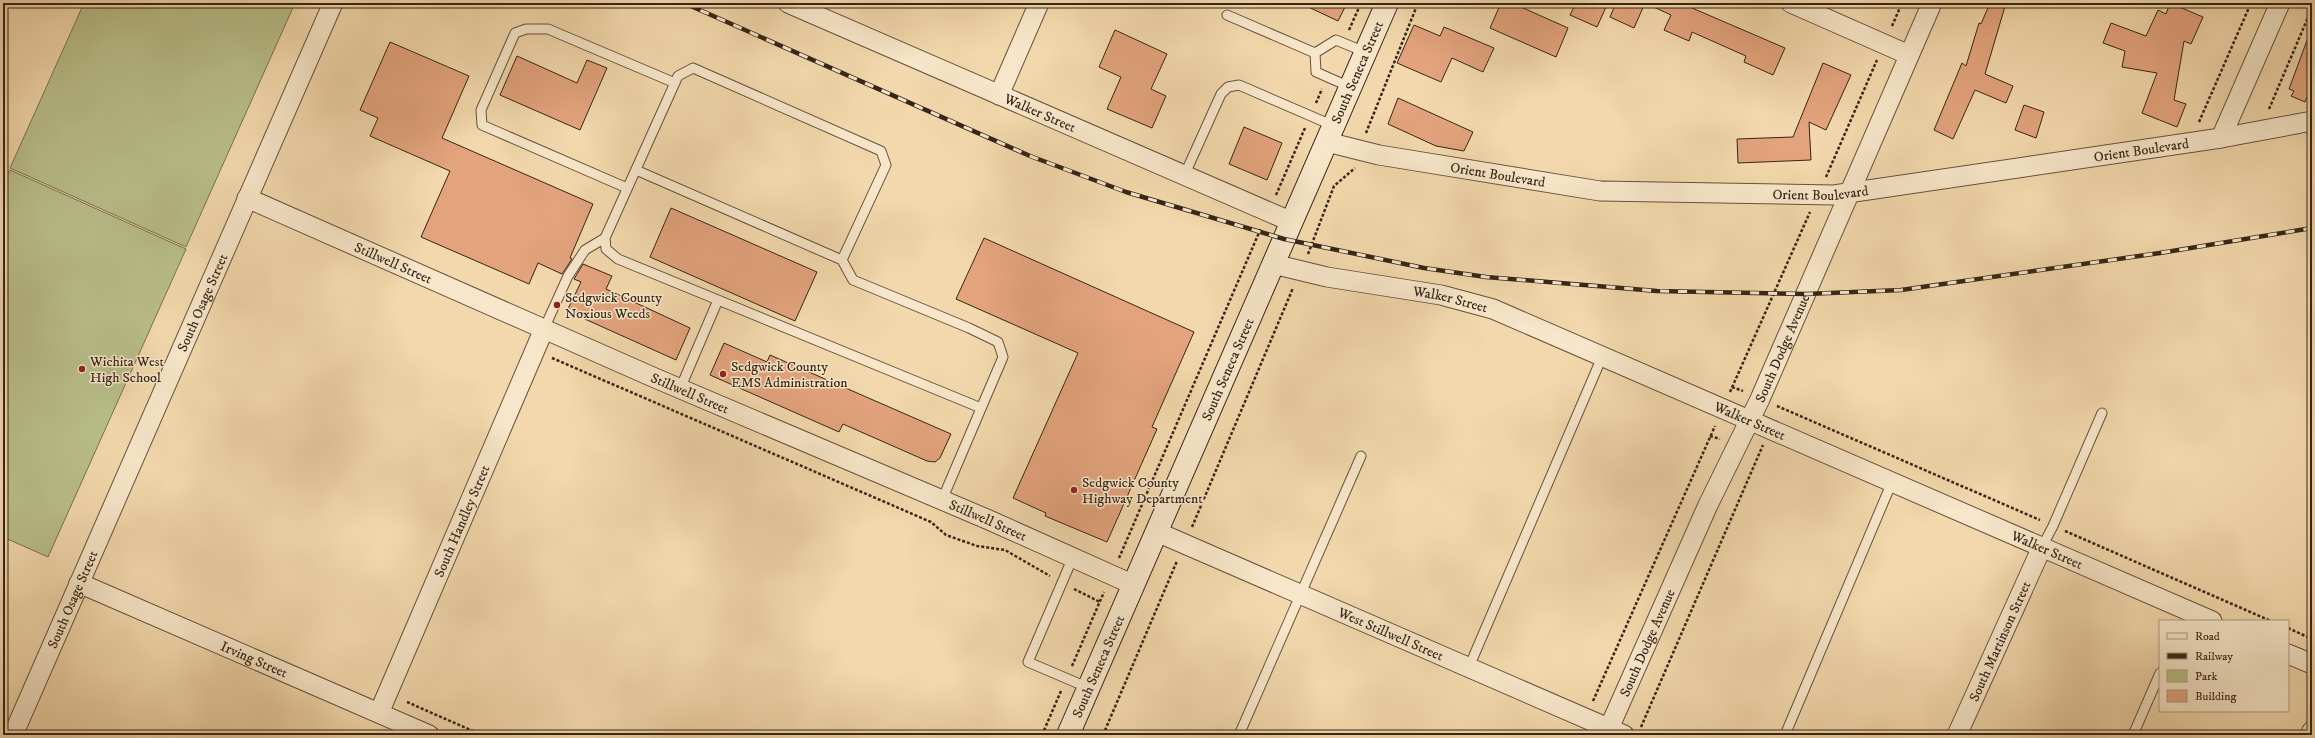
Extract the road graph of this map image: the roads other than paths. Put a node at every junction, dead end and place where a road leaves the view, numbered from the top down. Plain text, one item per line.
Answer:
1 (333, 3) edge
2 (788, 3) edge
3 (1039, 3) edge
4 (1386, 3) edge
5 (1791, 3) edge
6 (1932, 3) edge
7 (2280, 3) edge
8 (1227, 16) dead end
9 (1365, 52) junction
10 (1315, 53) junction
11 (1909, 54) junction
12 (675, 83) junction
13 (1350, 87) junction
14 (999, 95) junction
15 (2312, 121) edge
16 (1330, 134) junction
17 (2221, 138) junction
18 (636, 170) junction
19 (1184, 176) junction
20 (627, 188) junction
21 (1849, 193) junction
22 (247, 198) junction
23 (1292, 222) junction
24 (605, 238) junction
25 (842, 260) junction
26 (1273, 264) junction
27 (718, 300) junction
28 (544, 329) junction
29 (1602, 357) junction
30 (680, 389) junction
31 (981, 408) junction
32 (2102, 413) dead end
33 (1750, 421) junction
34 (1361, 456) dead end
35 (1892, 482) junction
36 (942, 500) junction
37 (1157, 532) junction
38 (2042, 547) junction
39 (1073, 557) junction
40 (79, 583) junction
41 (1134, 585) junction
42 (1301, 594) junction
43 (2185, 616) edge
44 (2207, 620) edge
45 (2289, 654) edge
46 (2312, 664) edge
47 (1469, 667) junction
48 (2159, 675) edge
49 (1089, 688) junction
50 (379, 713) junction
51 (2312, 731) edge
52 (1620, 732) edge
53 (13, 735) edge
54 (429, 735) edge
55 (1068, 735) edge
56 (1239, 735) edge
57 (1785, 735) edge
58 (1957, 735) edge
59 (2133, 735) edge
60 (2310, 735) edge

1 - 22 street, South Osage Street
2 - 14 street, Walker Street
3 - 14 street
4 - 9 street, South Seneca Street
5 - 11 street
6 - 11 street, South Dodge Avenue
7 - 17 street
8 - 10 lane
9 - 10 lane
9 - 13 street, South Seneca Street
10 - 13 lane
11 - 21 street, South Dodge Avenue
12 - 18 lane
12 - 20 lane
12 - 25 lane
13 - 16 street, South Seneca Street
14 - 19 street, Walker Street
15 - 17 street, Orient Boulevard
16 - 19 lane
16 - 21 street, Orient Boulevard
16 - 23 street, South Seneca Street
17 - 21 street, Orient Boulevard
18 - 20 lane
18 - 25 lane
19 - 23 street, Walker Street
20 - 24 lane
21 - 33 street, South Dodge Avenue
22 - 28 street, Stillwell Street
22 - 40 street, South Osage Street
23 - 26 street, South Seneca Street
24 - 27 lane
24 - 28 lane
25 - 31 lane
26 - 29 street, Walker Street
26 - 37 street, South Seneca Street
27 - 30 lane
27 - 31 lane
28 - 30 street, Stillwell Street
28 - 50 street, South Handley Street
29 - 33 street, Walker Street
29 - 47 lane
30 - 36 street, Stillwell Street
31 - 36 lane
32 - 38 lane
33 - 35 street, Walker Street
33 - 52 street, South Dodge Avenue
34 - 42 lane
35 - 38 street, Walker Street
35 - 57 lane
36 - 39 street, Stillwell Street
37 - 41 street, South Seneca Street
37 - 42 street, West Stillwell Street
38 - 43 street, Walker Street
38 - 58 street, South Martinson Street
39 - 41 street, Stillwell Street
39 - 49 lane
40 - 50 street, Irving Street
40 - 53 street, South Osage Street
41 - 49 street, South Seneca Street
42 - 47 street, West Stillwell Street
42 - 56 lane
43 - 44 street, Walker Street
45 - 46 street
47 - 52 street, West Stillwell Street
48 - 59 lane
49 - 55 street, South Seneca Street
50 - 54 street, Irving Street
51 - 60 street

